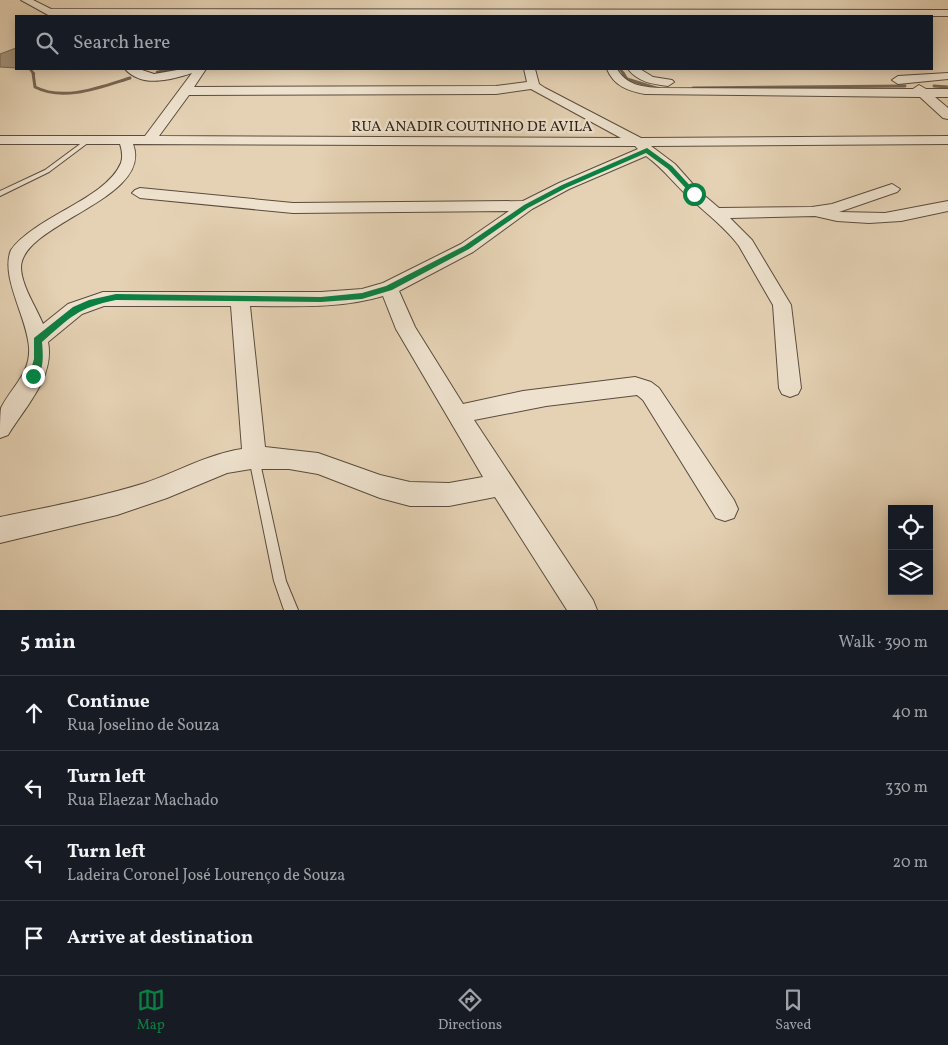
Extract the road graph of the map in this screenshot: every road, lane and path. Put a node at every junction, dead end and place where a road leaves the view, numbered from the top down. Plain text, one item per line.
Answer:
1 (26, 0) edge
2 (289, 2) dead end
3 (690, 2) dead end
4 (724, 12) junction
5 (242, 13) junction
6 (948, 13) edge
7 (54, 14) edge
8 (350, 14) edge
9 (604, 14) edge
10 (232, 15) edge
11 (132, 70) edge
12 (190, 70) edge
13 (200, 70) edge
14 (530, 70) edge
15 (612, 70) edge
16 (635, 70) edge
17 (897, 70) edge
18 (948, 76) edge
19 (908, 80) junction
20 (533, 85) junction
21 (188, 91) junction
22 (922, 92) junction
23 (948, 93) edge
24 (948, 115) edge
25 (0, 140) edge
26 (946, 140) edge
27 (87, 141) junction
28 (125, 141) junction
29 (149, 141) junction
30 (643, 146) junction
31 (892, 189) dead end
32 (140, 193) dead end
33 (0, 194) edge
34 (526, 206) junction
35 (948, 206) edge
36 (714, 212) junction
37 (812, 212) junction
38 (27, 241) junction
39 (0, 265) edge
40 (389, 288) junction
41 (240, 298) junction
42 (37, 340) junction
43 (790, 388) dead end
44 (458, 415) junction
45 (0, 428) edge
46 (254, 458) junction
47 (500, 484) junction
48 (725, 509) dead end
49 (0, 530) edge
50 (291, 610) edge
51 (583, 610) edge

1 - 7 street
2 - 5 street
3 - 4 street
4 - 6 street
4 - 9 street
5 - 7 street
5 - 8 street
5 - 10 street
8 - 9 street
11 - 12 street
13 - 21 street
14 - 20 street
15 - 22 street
16 - 19 street
17 - 19 street
18 - 19 street
19 - 22 street
20 - 21 street
20 - 30 street
21 - 29 street
22 - 23 street
22 - 24 street
25 - 27 street, RUA ANADIR COUTINHO DE AVILA
26 - 30 street, RUA ANADIR COUTINHO DE AVILA
27 - 28 street, RUA ANADIR COUTINHO DE AVILA
27 - 33 lane
28 - 29 street, RUA ANADIR COUTINHO DE AVILA
28 - 38 street
29 - 30 street, RUA ANADIR COUTINHO DE AVILA
30 - 34 street
30 - 36 street
31 - 37 street
32 - 34 street
34 - 40 street
35 - 37 street
36 - 37 street
36 - 43 street
38 - 39 street
38 - 42 street
40 - 41 street
40 - 44 street
41 - 42 street
41 - 46 street
42 - 45 street
44 - 47 street
44 - 48 street
46 - 47 street
46 - 49 street
46 - 50 lane
47 - 51 street

